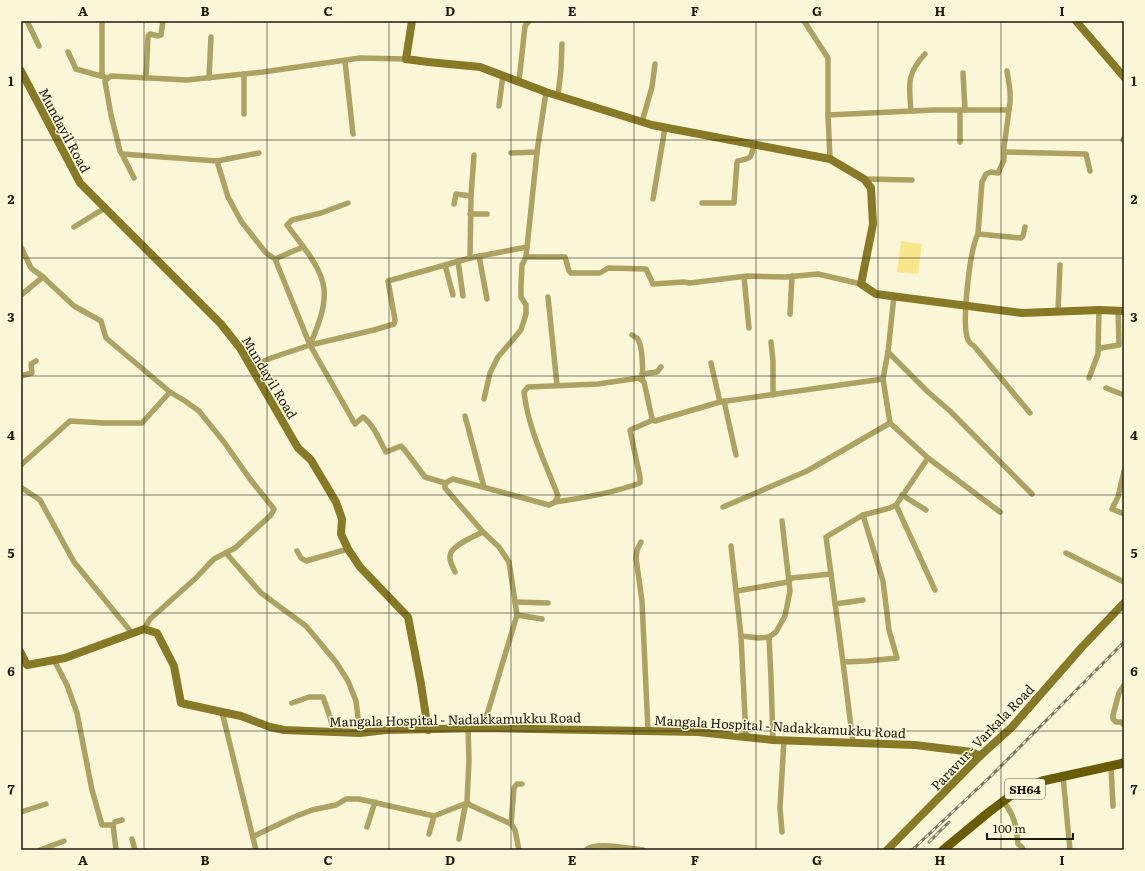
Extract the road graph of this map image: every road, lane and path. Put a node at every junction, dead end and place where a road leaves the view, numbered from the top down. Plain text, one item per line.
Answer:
1 (28, 21) edge
2 (102, 21) edge
3 (163, 21) edge
4 (412, 21) edge
5 (529, 21) edge
6 (804, 21) edge
7 (1076, 21) edge
8 (211, 37) dead end
9 (562, 44) dead end
10 (39, 46) dead end
11 (68, 52) dead end
12 (925, 54) dead end
13 (406, 59) junction
14 (345, 61) junction
15 (655, 64) dead end
16 (21, 71) edge
17 (1007, 71) dead end
18 (963, 73) dead end
19 (244, 74) junction
20 (503, 75) junction
21 (102, 76) junction
22 (1124, 77) edge
23 (108, 78) junction
24 (146, 78) junction
25 (209, 78) junction
26 (519, 81) junction
27 (546, 92) junction
28 (558, 95) junction
29 (499, 106) dead end
30 (962, 110) junction
31 (1009, 110) junction
32 (911, 111) junction
33 (244, 114) dead end
34 (828, 115) junction
35 (642, 122) junction
36 (665, 128) junction
37 (353, 134) dead end
38 (960, 142) dead end
39 (754, 144) junction
40 (537, 152) junction
41 (1004, 152) junction
42 (259, 153) dead end
43 (511, 153) dead end
44 (122, 154) junction
45 (474, 155) dead end
46 (830, 159) junction
47 (217, 161) junction
48 (1090, 171) dead end
49 (134, 178) dead end
50 (864, 179) junction
51 (912, 180) dead end
52 (471, 196) junction
53 (653, 199) dead end
54 (702, 203) dead end
55 (348, 204) dead end
56 (454, 204) dead end
57 (105, 208) junction
58 (470, 214) junction
59 (487, 214) dead end
60 (74, 227) dead end
61 (1025, 227) dead end
62 (978, 234) junction
63 (21, 247) edge
64 (303, 247) junction
65 (527, 247) junction
66 (479, 256) junction
67 (526, 257) junction
68 (470, 258) junction
69 (275, 259) junction
70 (458, 261) junction
71 (445, 265) junction
72 (1060, 266) dead end
73 (792, 276) junction
74 (43, 277) junction
75 (744, 277) junction
76 (861, 284) junction
77 (21, 295) edge
78 (453, 295) dead end
79 (463, 296) dead end
80 (894, 296) junction
81 (548, 297) dead end
82 (487, 299) dead end
83 (966, 305) junction
84 (1099, 310) junction
85 (1121, 310) edge
86 (1058, 311) junction
87 (790, 314) dead end
88 (749, 328) dead end
89 (632, 335) dead end
90 (771, 342) dead end
91 (310, 345) junction
92 (1101, 348) dead end
93 (888, 352) junction
94 (36, 362) dead end
95 (711, 363) dead end
96 (251, 367) junction
97 (661, 367) dead end
98 (21, 376) edge
99 (642, 377) junction
100 (1089, 378) dead end
101 (884, 379) junction
102 (557, 385) junction
103 (1106, 388) dead end
104 (170, 392) junction
105 (773, 395) junction
106 (1124, 395) edge
107 (484, 399) dead end
108 (722, 402) junction
109 (1030, 413) dead end
110 (465, 416) dead end
111 (653, 420) junction
112 (890, 422) junction
113 (736, 454) dead end
114 (928, 458) junction
115 (21, 465) edge
116 (1124, 471) edge
117 (445, 483) junction
118 (484, 487) junction
119 (21, 488) edge
120 (1032, 494) dead end
121 (902, 495) junction
122 (555, 502) junction
123 (896, 505) junction
124 (723, 507) dead end
125 (926, 510) dead end
126 (1000, 512) dead end
127 (1124, 514) edge
128 (863, 515) junction
129 (782, 521) dead end
130 (483, 532) junction
131 (641, 542) dead end
132 (731, 546) dead end
133 (348, 549) junction
134 (297, 551) dead end
135 (226, 553) junction
136 (1066, 553) dead end
137 (455, 572) dead end
138 (831, 574) junction
139 (788, 582) junction
140 (1124, 582) edge
141 (935, 590) dead end
142 (737, 591) junction
143 (863, 600) dead end
144 (515, 602) junction
145 (548, 603) dead end
146 (835, 604) junction
147 (1124, 604) edge
148 (517, 615) junction
149 (542, 619) dead end
150 (144, 629) junction
151 (132, 633) junction
152 (742, 636) junction
153 (769, 637) junction
154 (21, 653) edge
155 (54, 660) junction
156 (843, 662) junction
157 (1124, 685) edge
158 (292, 703) dead end
159 (222, 712) junction
160 (1124, 725) edge
161 (483, 728) junction
162 (468, 729) junction
163 (428, 730) junction
164 (648, 731) junction
165 (334, 732) junction
166 (360, 733) junction
167 (746, 738) junction
168 (773, 740) junction
169 (784, 740) junction
170 (853, 743) junction
171 (980, 756) junction
172 (1124, 763) edge
173 (1112, 766) junction
174 (1063, 776) junction
175 (522, 784) dead end
176 (1003, 801) junction
177 (375, 802) junction
178 (467, 803) junction
179 (46, 804) dead end
180 (1113, 806) dead end
181 (21, 812) edge
182 (434, 816) junction
183 (122, 820) dead end
184 (511, 824) junction
185 (113, 825) junction
186 (367, 827) dead end
187 (782, 832) dead end
188 (429, 834) dead end
189 (254, 836) junction
190 (132, 839) dead end
191 (459, 839) dead end
192 (64, 841) dead end
193 (40, 850) edge
194 (116, 850) edge
195 (135, 850) edge
196 (256, 850) edge
197 (520, 850) edge
198 (586, 850) edge
199 (643, 850) edge
200 (887, 850) edge
201 (943, 850) edge
202 (1023, 850) edge
203 (1070, 850) edge

1 - 10 street
2 - 21 street
3 - 24 street
4 - 13 main road
5 - 26 street
6 - 34 street
7 - 22 main road
8 - 25 street
9 - 28 street
11 - 21 street
12 - 32 street
13 - 14 street
13 - 20 main road
14 - 19 street
14 - 37 street
15 - 35 street
16 - 57 main road, Mundayil Road
17 - 31 street
18 - 30 street
19 - 25 street
19 - 33 street
20 - 26 main road
20 - 29 street
21 - 23 street
23 - 24 street
23 - 44 street
24 - 25 street
26 - 27 main road
27 - 28 main road
27 - 40 street
28 - 35 main road
30 - 31 street
30 - 32 street
30 - 38 street
31 - 41 street
32 - 34 street
34 - 46 street
35 - 36 main road
36 - 39 main road
36 - 53 street
39 - 46 main road
39 - 54 street
40 - 43 street
40 - 65 street
41 - 48 street
41 - 62 street
42 - 47 street
44 - 47 street
44 - 49 street
45 - 52 street
46 - 50 main road
47 - 69 street
50 - 51 street
50 - 76 main road
52 - 56 street
52 - 58 street
55 - 64 street
57 - 60 street
57 - 96 main road, Mundayil Road
58 - 59 street
58 - 68 street
61 - 62 street
62 - 83 street
63 - 74 street
64 - 69 street
64 - 91 street
65 - 66 street
65 - 67 street
66 - 68 street
66 - 82 street
67 - 75 street
67 - 107 street
68 - 70 street
69 - 91 street
70 - 71 street
70 - 79 street
71 - 78 street
71 - 91 street
72 - 86 street
73 - 75 street
73 - 76 street
73 - 87 street
74 - 77 street
74 - 104 street
75 - 88 street
76 - 80 main road
80 - 83 main road
80 - 93 street
81 - 102 street
83 - 86 main road
83 - 109 street
84 - 85 main road
84 - 86 main road
84 - 100 street
85 - 92 street
89 - 99 street
90 - 105 street
91 - 96 street
91 - 117 street
93 - 101 street
93 - 120 street
94 - 98 street
95 - 108 street
96 - 133 main road, Mundayil Road
97 - 99 street
99 - 102 street
99 - 111 street
101 - 105 street
101 - 112 street
102 - 122 street
103 - 106 street
104 - 115 street
104 - 135 street
105 - 108 street
108 - 111 street
108 - 113 street
110 - 118 street
111 - 122 street
112 - 114 street
112 - 124 street
114 - 121 street
114 - 126 street
116 - 127 street
117 - 118 street
117 - 130 street
118 - 122 street
119 - 151 street
121 - 123 street
121 - 125 street
123 - 128 street
123 - 141 street
128 - 138 street
128 - 156 street
129 - 139 street
130 - 137 street
130 - 144 street
131 - 164 street
132 - 142 street
133 - 134 street
133 - 163 main road, Mundayil Road
135 - 150 street
135 - 166 street
136 - 140 street
138 - 139 street
138 - 146 street
139 - 142 street
139 - 153 street
142 - 152 street
143 - 146 street
144 - 145 street
144 - 148 street
146 - 156 street
147 - 171 main road, Paravur - Varkala Road
148 - 149 street
148 - 161 street
150 - 151 main road
150 - 159 main road, Mangala Hospital - Nadakkamukku Road
151 - 155 main road
152 - 153 street
152 - 167 street
153 - 168 street
154 - 155 main road
155 - 185 street
156 - 170 street
157 - 160 street
158 - 165 street
159 - 165 main road, Mangala Hospital - Nadakkamukku Road
159 - 189 street
161 - 162 main road, Mangala Hospital - Nadakkamukku Road
161 - 164 main road, Mangala Hospital - Nadakkamukku Road
162 - 163 main road, Mangala Hospital - Nadakkamukku Road
162 - 178 street
163 - 166 main road, Mangala Hospital - Nadakkamukku Road
164 - 167 main road, Mangala Hospital - Nadakkamukku Road
165 - 166 main road, Mangala Hospital - Nadakkamukku Road
167 - 168 main road, Mangala Hospital - Nadakkamukku Road
168 - 169 main road, Mangala Hospital - Nadakkamukku Road
169 - 170 main road, Mangala Hospital - Nadakkamukku Road
169 - 187 street
170 - 171 main road, Mangala Hospital - Nadakkamukku Road
171 - 200 main road, Paravur - Varkala Road
172 - 173 main road, SH64
173 - 174 main road, SH64
173 - 180 street
174 - 176 main road, SH64
174 - 203 street
175 - 184 street
176 - 201 main road, SH64
176 - 202 street
177 - 182 street
177 - 186 street
177 - 189 street
178 - 182 street
178 - 184 street
178 - 191 street
179 - 181 street
182 - 188 street
183 - 185 street
184 - 197 street
185 - 194 street
189 - 196 street
190 - 195 street
192 - 193 street
198 - 199 street

